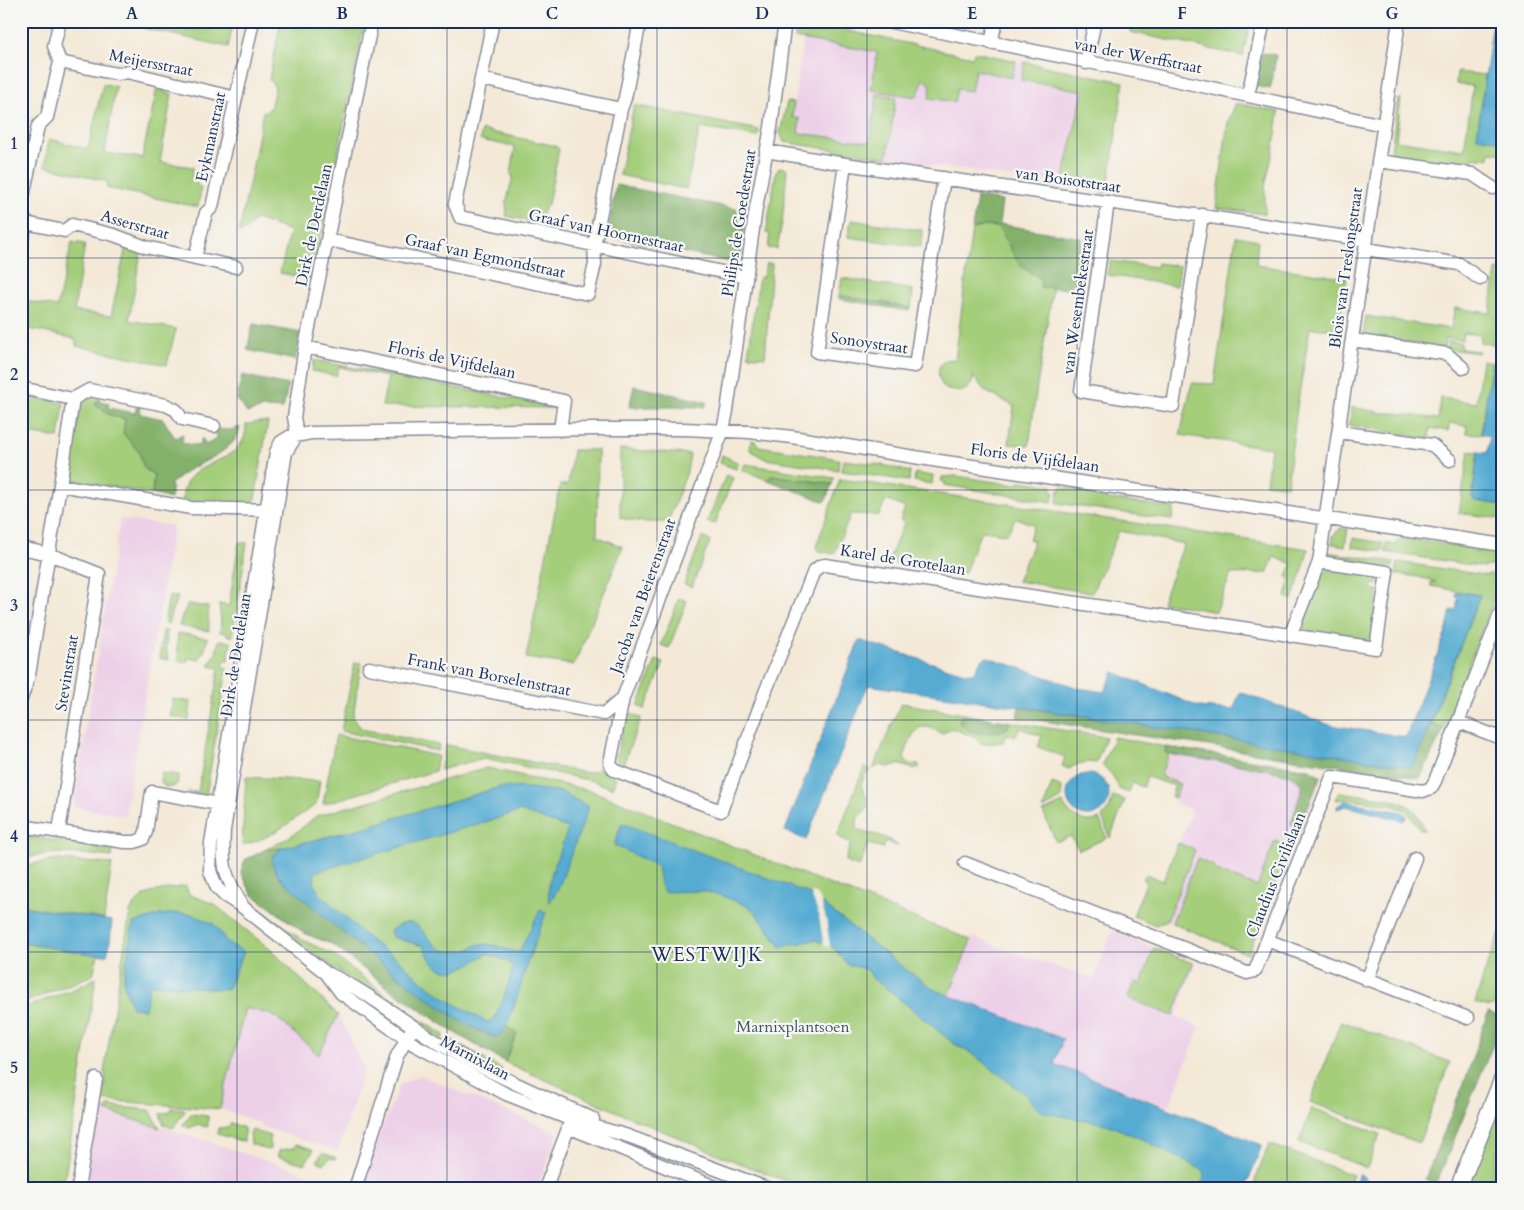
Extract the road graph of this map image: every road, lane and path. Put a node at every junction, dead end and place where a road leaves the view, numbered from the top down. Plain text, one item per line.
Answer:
1 (60, 21) edge
2 (253, 21) edge
3 (372, 21) edge
4 (493, 21) edge
5 (640, 21) edge
6 (785, 21) edge
7 (886, 21) edge
8 (996, 21) edge
9 (1095, 21) edge
10 (1264, 21) edge
11 (1398, 21) edge
12 (991, 43) junction
13 (60, 62) junction
14 (1086, 63) junction
15 (481, 79) junction
16 (1248, 96) junction
17 (236, 98) junction
18 (621, 109) junction
19 (1383, 125) junction
20 (766, 151) junction
21 (1378, 161) junction
22 (845, 164) junction
23 (944, 178) junction
24 (1493, 188) dead end
25 (1108, 202) junction
26 (1202, 216) junction
27 (26, 223) junction
28 (328, 240) junction
29 (21, 244) edge
30 (1366, 245) junction
31 (594, 246) junction
32 (195, 258) junction
33 (236, 267) dead end
34 (746, 276) junction
35 (1480, 279) dead end
36 (1352, 340) junction
37 (305, 347) junction
38 (1463, 368) dead end
39 (21, 388) edge
40 (73, 399) junction
41 (214, 426) dead end
42 (560, 430) junction
43 (723, 430) junction
44 (1338, 432) junction
45 (297, 435) junction
46 (1450, 460) dead end
47 (60, 485) junction
48 (271, 510) junction
49 (1326, 518) junction
50 (1503, 545) edge
51 (21, 548) edge
52 (49, 554) junction
53 (1319, 562) junction
54 (1503, 607) edge
55 (1498, 634) edge
56 (1290, 636) junction
57 (369, 668) dead end
58 (22, 692) edge
59 (623, 698) junction
60 (1459, 722) junction
61 (1503, 739) edge
62 (620, 774) joint
63 (223, 805) junction
64 (21, 826) edge
65 (58, 832) junction
66 (1415, 858) dead end
67 (965, 863) dead end
68 (224, 868) junction
69 (210, 871) junction
70 (244, 908) junction
71 (1267, 940) junction
72 (326, 973) junction
73 (1368, 980) junction
74 (1468, 1018) dead end
75 (414, 1026) junction
76 (407, 1038) junction
77 (1503, 1078) edge
78 (96, 1079) dead end
79 (572, 1119) junction
80 (78, 1189) edge
81 (355, 1189) edge
82 (545, 1189) edge
83 (720, 1189) edge
84 (769, 1189) edge
85 (1458, 1189) edge

1 - 13 street
2 - 17 street, Eykmanstraat
3 - 28 street, Dirk de Derdelaan
4 - 15 street
5 - 18 street
6 - 20 street, Philips de Goedestraat
7 - 12 street, van der Werffstraat
8 - 12 street
9 - 14 street
10 - 16 street
11 - 19 street, Blois van Treslongstraat
12 - 14 street, van der Werffstraat
13 - 17 street, Meijersstraat
13 - 27 street
14 - 16 street, van der Werffstraat
15 - 18 street
15 - 31 street, Graaf van Hoornestraat
16 - 19 street, van der Werffstraat
17 - 32 street, Eykmanstraat
18 - 31 street
19 - 21 street, Blois van Treslongstraat
20 - 22 street, van Boisotstraat
20 - 34 street, Philips de Goedestraat
21 - 24 street
21 - 30 street, Blois van Treslongstraat
22 - 23 street, van Boisotstraat
22 - 23 street, Sonoystraat
23 - 25 street, van Boisotstraat
25 - 26 street, van Boisotstraat
25 - 26 street, van Wesembekestraat
26 - 30 street, van Boisotstraat
27 - 29 street
27 - 32 street, Asserstraat
28 - 31 street, Graaf van Egmondstraat
28 - 37 street, Dirk de Derdelaan
30 - 35 street, van Boisotstraat
30 - 36 street, Blois van Treslongstraat
31 - 34 street, Graaf van Hoornestraat
32 - 33 street, Asserstraat
34 - 43 street, Philips de Goedestraat
36 - 38 street
36 - 44 street, Blois van Treslongstraat
37 - 42 street, Floris de Vijfdelaan
37 - 45 street, Dirk de Derdelaan
39 - 40 street
40 - 41 street
40 - 47 street
42 - 43 street, Floris de Vijfdelaan
42 - 45 street, Floris de Vijfdelaan
43 - 49 street, Floris de Vijfdelaan
43 - 59 street, Jacoba van Beierenstraat
44 - 46 street
44 - 49 street, Blois van Treslongstraat
45 - 48 street, Dirk de Derdelaan
47 - 48 street
47 - 52 street
48 - 63 street, Dirk de Derdelaan
49 - 50 street, Floris de Vijfdelaan
49 - 53 street
51 - 52 street
52 - 58 street
52 - 65 street, Stevinstraat
53 - 56 street
53 - 56 street, Karel de Grotelaan
54 - 55 street, Claudius Civilislaan
55 - 60 street, Claudius Civilislaan
56 - 62 street, Karel de Grotelaan
57 - 59 street, Frank van Borselenstraat
59 - 62 street, Jacoba van Beierenstraat
60 - 61 street
60 - 71 street, Claudius Civilislaan
63 - 65 street
63 - 68 street, Dirk de Derdelaan
63 - 69 street, Dirk de Derdelaan
64 - 65 street
66 - 73 street
67 - 71 street, Claudius Civilislaan
68 - 69 street
68 - 70 street, Marnixlaan
69 - 70 street, Marnixlaan
70 - 72 street, Marnixlaan
71 - 73 street
72 - 75 street, Marnixlaan
72 - 76 street, Marnixlaan
73 - 74 street
75 - 76 street
75 - 79 street, Marnixlaan
76 - 79 street, Marnixlaan
76 - 81 street
77 - 85 main road
78 - 80 street
79 - 82 street
79 - 83 street, Marnixlaan
79 - 84 street, Marnixlaan

